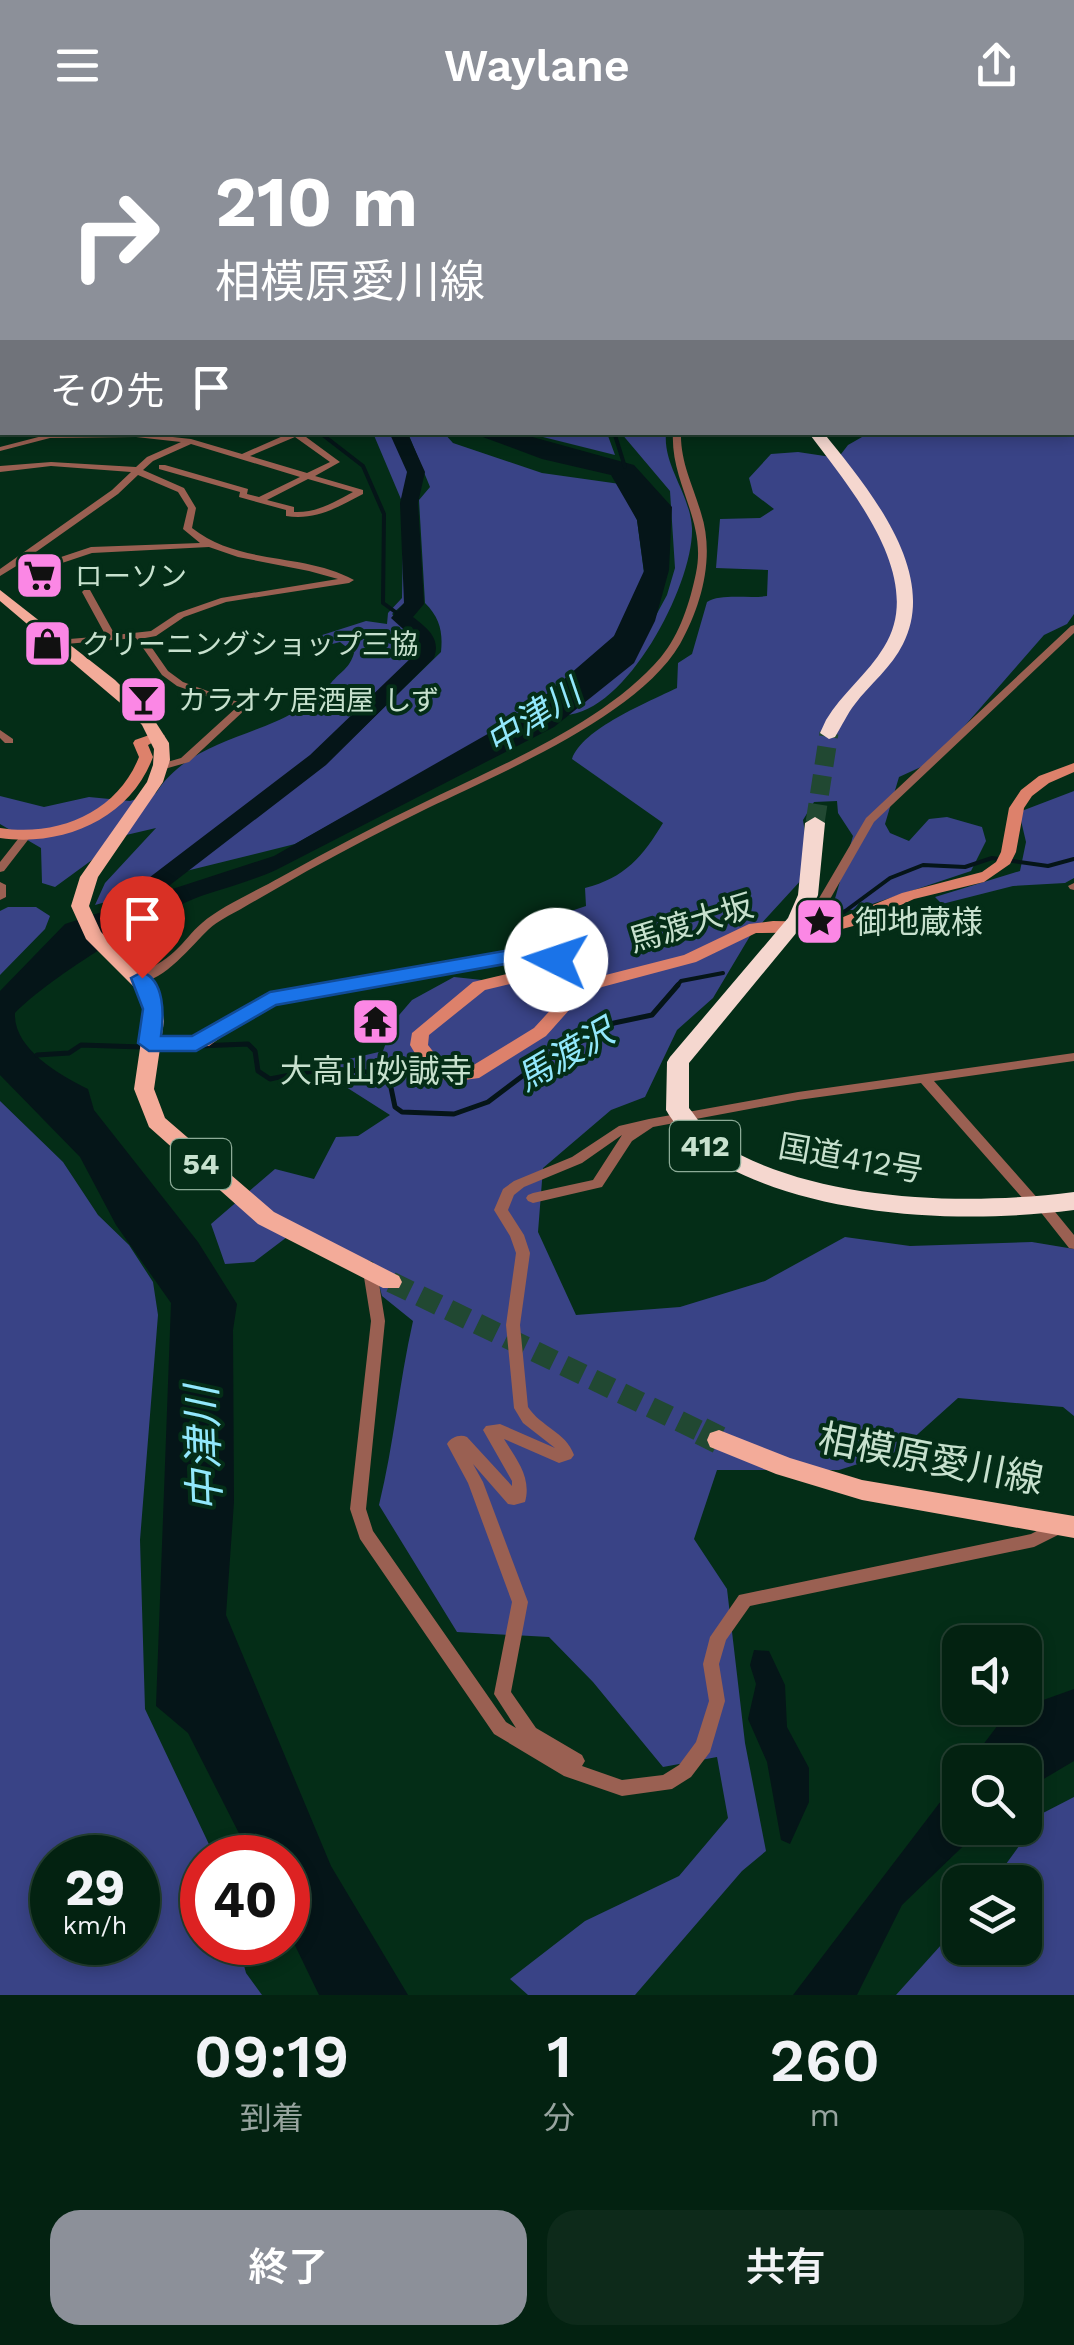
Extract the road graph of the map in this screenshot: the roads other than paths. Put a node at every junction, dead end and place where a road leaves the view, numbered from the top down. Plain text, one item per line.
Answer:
1 (293, 435) edge
2 (301, 435) edge
3 (677, 435) edge
4 (818, 435) edge
5 (191, 440) junction
6 (0, 450) edge
7 (245, 455) junction
8 (162, 468) dead end
9 (0, 469) edge
10 (137, 471) junction
11 (306, 474) junction
12 (260, 500) junction
13 (209, 545) junction
14 (18, 562) junction
15 (0, 573) edge
16 (87, 592) dead end
17 (0, 594) edge
18 (1074, 628) edge
19 (139, 636) junction
20 (112, 637) junction
21 (57, 642) junction
22 (829, 733) tunnel mouth
23 (158, 736) junction
24 (161, 767) junction
25 (1074, 767) edge
26 (815, 823) tunnel mouth
27 (0, 833) edge
28 (26, 836) junction
29 (0, 869) edge
30 (0, 885) edge
31 (0, 897) edge
32 (798, 929) junction
33 (137, 974) junction
34 (149, 1043) junction
35 (1074, 1057) edge
36 (927, 1078) junction
37 (681, 1117) junction
38 (640, 1126) junction
39 (533, 1198) dead end
40 (1074, 1200) edge
41 (1040, 1206) junction
42 (1074, 1244) edge
43 (370, 1271) junction
44 (391, 1282) tunnel mouth
45 (719, 1440) tunnel mouth
46 (1069, 1525) edge
47 (570, 1770) junction

1 - 7 street
2 - 11 street
3 - 33 street
4 - 22 highway
5 - 6 street
5 - 7 street
5 - 10 street
7 - 11 street
8 - 12 street
9 - 10 street
10 - 13 street
10 - 14 street
11 - 12 street
11 - 12 street
13 - 14 street
13 - 19 street
14 - 15 street
16 - 20 street
17 - 21 main road
18 - 32 street
19 - 20 street
19 - 24 street
20 - 21 street
21 - 23 main road
23 - 24 main road
23 - 28 street
24 - 33 main road
25 - 32 street
26 - 32 highway, 412
27 - 28 street
28 - 29 street
30 - 31 street
32 - 34 street, 馬渡大坂
32 - 37 highway, 412
33 - 34 main road, 54
34 - 43 main road, 54
35 - 36 street
36 - 37 street
36 - 41 street
37 - 38 street
37 - 41 highway, 国道412号 / 412
38 - 39 street
38 - 47 street
40 - 41 highway, 国道412号 / 412
41 - 42 street
43 - 44 main road, 54
43 - 47 street
45 - 46 main road, 相模原愛川線
46 - 47 street

